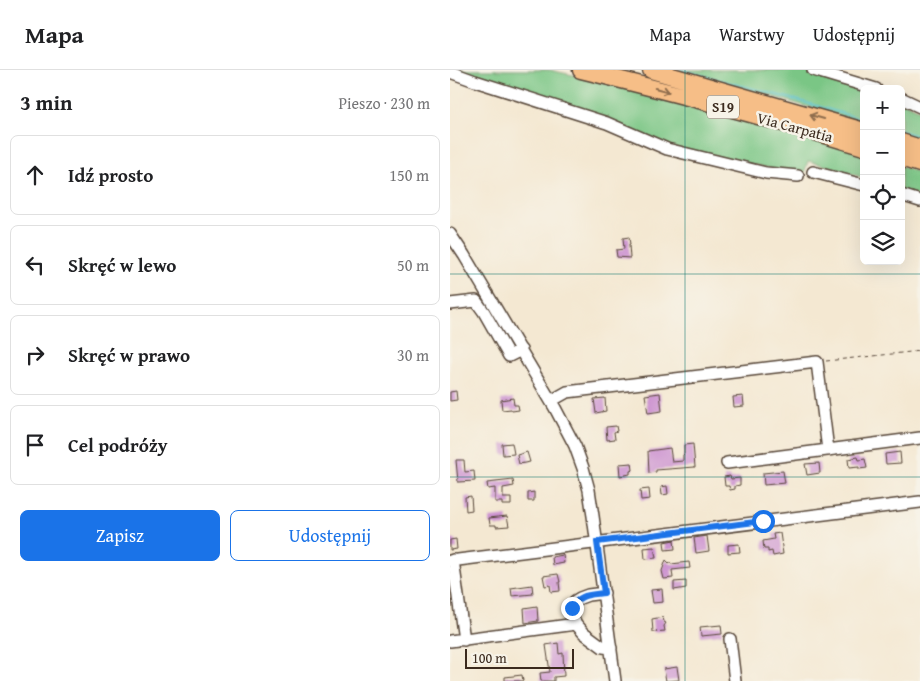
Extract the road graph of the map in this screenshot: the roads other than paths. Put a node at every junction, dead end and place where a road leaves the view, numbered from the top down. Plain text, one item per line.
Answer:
1 (580, 70) edge
2 (650, 70) edge
3 (813, 70) edge
4 (450, 72) edge
5 (863, 85) edge
6 (905, 100) edge
7 (920, 107) edge
8 (861, 130) edge
9 (905, 143) edge
10 (860, 146) edge
11 (920, 148) edge
12 (905, 159) edge
13 (920, 164) edge
14 (813, 172) dead end
15 (798, 176) dead end
16 (860, 184) edge
17 (905, 196) edge
18 (920, 201) edge
19 (450, 234) edge
20 (450, 304) edge
21 (521, 350) junction
22 (550, 401) junction
23 (920, 438) edge
24 (828, 450) junction
25 (727, 462) dead end
26 (920, 502) edge
27 (597, 542) junction
28 (452, 560) edge
29 (604, 593) junction
30 (576, 624) junction
31 (730, 639) dead end
32 (464, 640) junction
33 (450, 641) edge
34 (611, 648) junction
35 (615, 681) edge
36 (735, 681) edge

1 -> 10 highway, Via Carpatia / S19
8 -> 2 highway, Via Carpatia / S19
3 - 5 street
4 - 15 street
6 - 7 street
9 - 11 highway
12 - 13 highway
14 - 16 street
17 - 18 street
19 - 21 street
20 - 21 street
21 - 22 street
22 - 24 street
22 - 27 street
23 - 24 street
24 - 25 street
26 - 27 street
27 - 28 street
27 - 29 street
28 - 32 street
29 - 30 street
29 - 34 street
30 - 32 street
30 - 34 street
31 - 36 street
32 - 33 street
34 - 35 street

